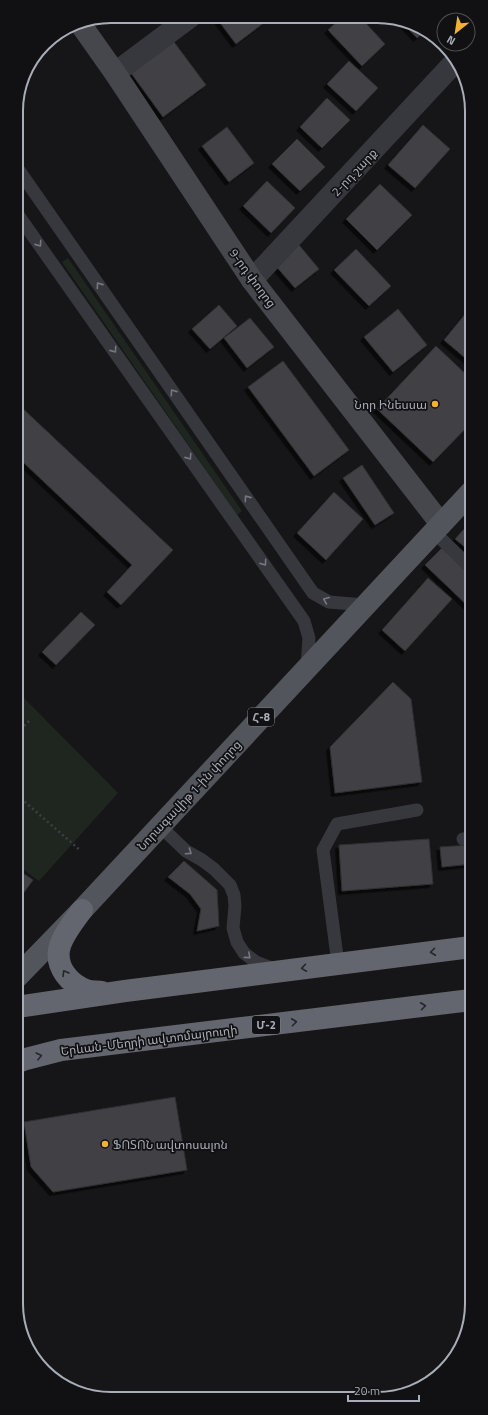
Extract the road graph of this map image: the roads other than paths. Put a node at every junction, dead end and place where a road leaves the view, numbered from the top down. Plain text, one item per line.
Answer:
1 (181, 23) edge
2 (83, 28) edge
3 (452, 65) edge
4 (115, 73) junction
5 (23, 176) edge
6 (23, 222) edge
7 (252, 280) junction
8 (465, 498) edge
9 (437, 528) junction
10 (465, 561) edge
11 (364, 605) junction
12 (307, 667) junction
13 (417, 810) dead end
14 (160, 826) junction
15 (82, 910) junction
16 (465, 948) edge
17 (338, 964) junction
18 (23, 970) edge
19 (282, 971) junction
20 (125, 991) junction
21 (465, 1001) edge
22 (23, 1006) edge
23 (23, 1060) edge

1 - 4 street
2 - 4 street, 9-րդ փողոց
3 - 7 street, 2-րդ շարք
4 - 7 street, 9-րդ փողոց
11 -> 5 lane
6 -> 12 lane
7 - 9 street, 9-րդ փողոց
8 - 9 main road, Հ-8
9 - 10 lane
9 - 11 main road, Նորագավիթ 1-ին փողոց / Հ-8
11 - 12 main road, Նորագավիթ 1-ին փողոց / Հ-8
12 - 14 main road, Նորագավիթ 1-ին փողոց / Հ-8
13 - 17 lane
14 - 15 main road, Նորագավիթ 1-ին փողոց / Հ-8
14 -> 19 lane
15 - 18 main road, Նորագավիթ 1-ին փողոց / Հ-8
20 -> 15 highway
16 -> 17 highway
17 -> 19 highway
19 - 20 highway
20 - 22 highway
23 -> 21 highway, Երևան-Մեղրի ավտոմայրուղի / Մ-2

